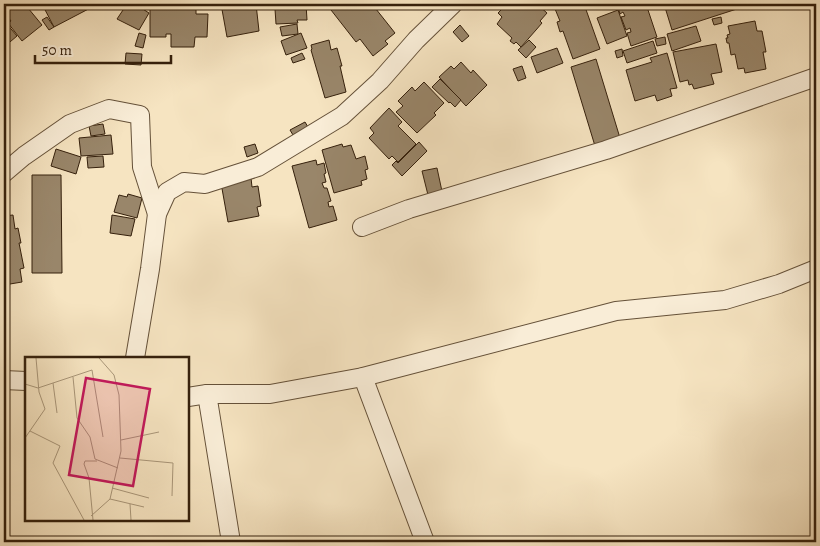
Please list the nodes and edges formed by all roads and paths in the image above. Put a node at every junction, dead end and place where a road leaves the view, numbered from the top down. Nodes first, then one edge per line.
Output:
1 (453, 4) edge
2 (816, 77) edge
3 (4, 174) edge
4 (157, 214) junction
5 (362, 227) dead end
6 (816, 269) edge
7 (135, 357) edge
8 (363, 376) junction
9 (4, 380) edge
10 (25, 381) edge
11 (206, 394) junction
12 (189, 397) edge
13 (231, 542) edge
14 (425, 542) edge

1 - 4 street
2 - 5 street
3 - 4 street
4 - 7 street
6 - 8 street
8 - 11 street
8 - 14 street
9 - 10 street
11 - 12 street
11 - 13 street

